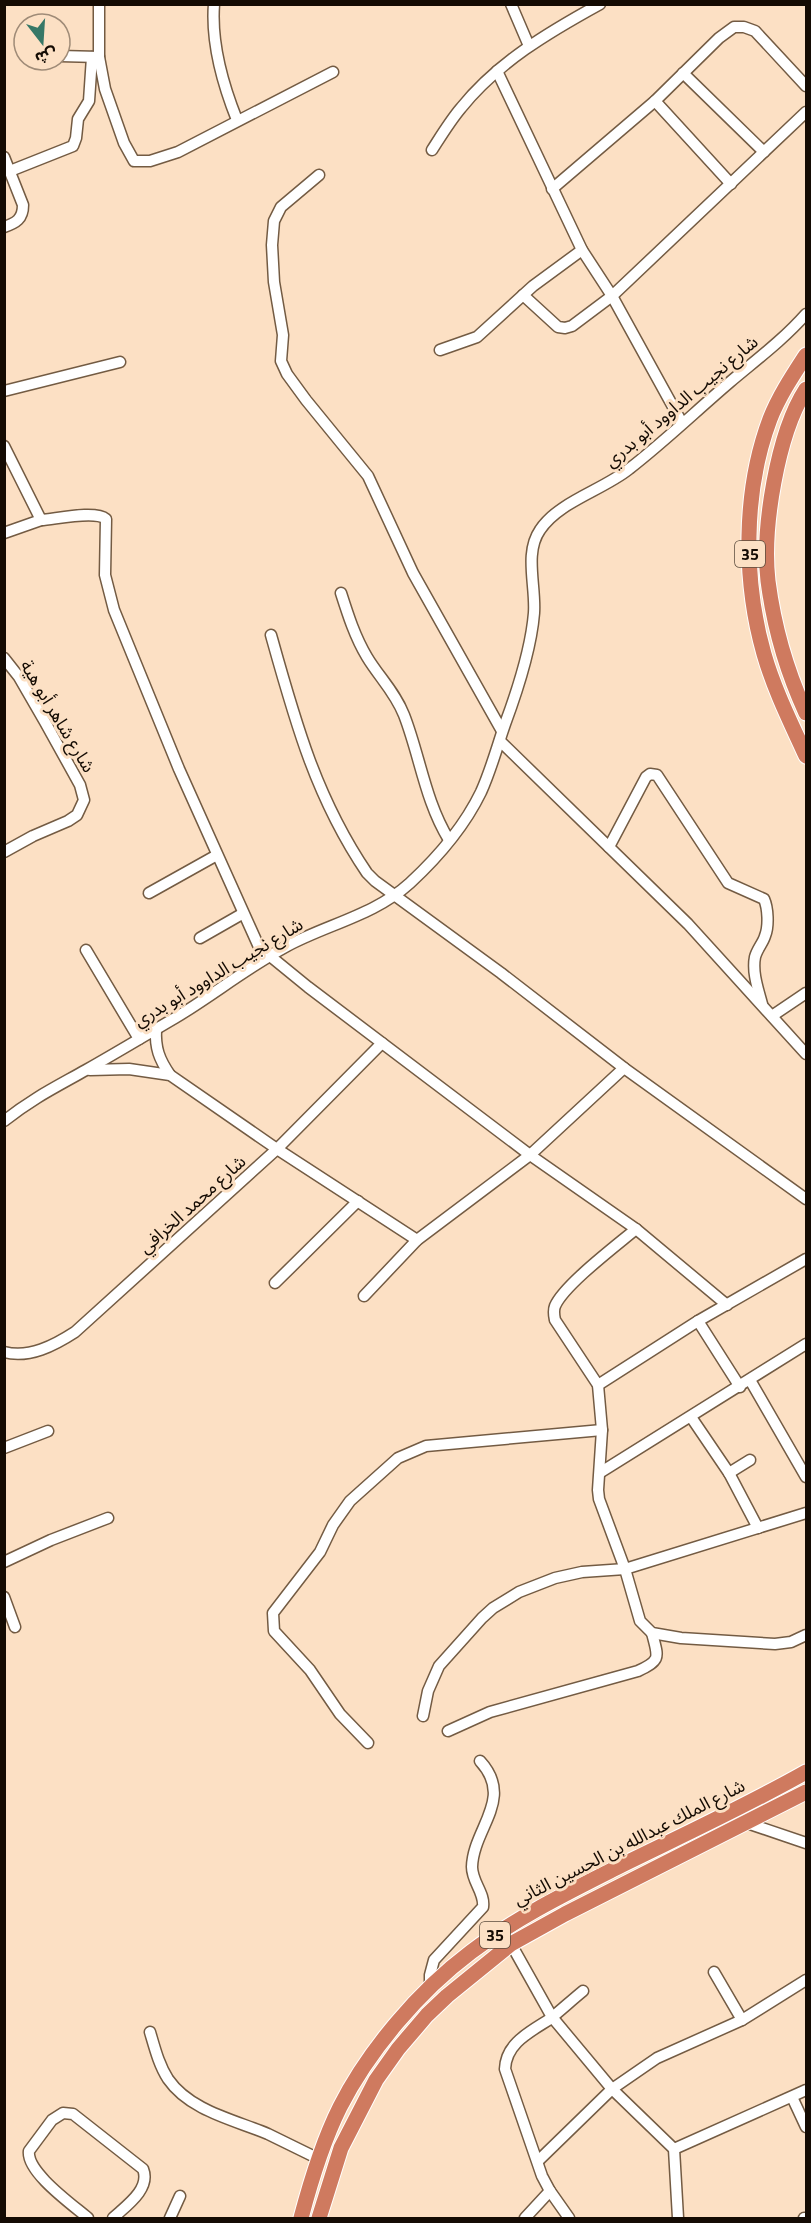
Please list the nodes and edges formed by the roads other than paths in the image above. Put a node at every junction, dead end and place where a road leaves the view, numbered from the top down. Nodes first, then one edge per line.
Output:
1 (99, 4) edge
2 (214, 4) edge
3 (511, 4) edge
4 (600, 4) edge
5 (529, 46) junction
6 (72, 56) edge
7 (96, 57) junction
8 (497, 71) junction
9 (333, 72) dead end
10 (683, 73) junction
11 (807, 86) edge
12 (655, 101) junction
13 (807, 112) edge
14 (237, 120) junction
15 (432, 150) dead end
16 (764, 152) junction
17 (4, 157) edge
18 (10, 171) junction
19 (319, 175) dead end
20 (731, 184) junction
21 (552, 189) junction
22 (4, 227) edge
23 (582, 250) junction
24 (523, 295) junction
25 (612, 296) junction
26 (807, 314) edge
27 (440, 350) dead end
28 (807, 355) edge
29 (120, 362) dead end
30 (807, 389) edge
31 (4, 391) edge
32 (682, 423) junction
33 (4, 446) edge
34 (41, 520) junction
35 (4, 533) edge
36 (341, 593) dead end
37 (271, 634) dead end
38 (4, 658) edge
39 (807, 713) edge
40 (501, 736) junction
41 (807, 756) edge
42 (449, 840) junction
43 (609, 847) junction
44 (4, 852) edge
45 (217, 855) junction
46 (149, 893) dead end
47 (394, 895) junction
48 (242, 914) junction
49 (200, 938) dead end
50 (86, 950) dead end
51 (269, 957) junction
52 (807, 993) edge
53 (763, 1007) junction
54 (772, 1016) junction
55 (156, 1029) junction
56 (139, 1039) junction
57 (382, 1043) junction
58 (807, 1054) edge
59 (624, 1068) junction
60 (85, 1071) junction
61 (170, 1075) junction
62 (4, 1121) edge
63 (278, 1149) junction
64 (530, 1155) junction
65 (807, 1199) edge
66 (358, 1201) junction
67 (636, 1229) junction
68 (417, 1240) junction
69 (807, 1259) edge
70 (275, 1283) dead end
71 (364, 1296) dead end
72 (727, 1305) junction
73 (698, 1321) junction
74 (805, 1349) edge
75 (4, 1352) edge
76 (750, 1380) junction
77 (598, 1384) junction
78 (740, 1387) junction
79 (691, 1417) junction
80 (602, 1430) junction
81 (48, 1431) dead end
82 (4, 1448) edge
83 (750, 1460) dead end
84 (601, 1472) junction
85 (729, 1473) junction
86 (807, 1477) edge
87 (807, 1512) edge
88 (108, 1518) dead end
89 (758, 1528) junction
90 (4, 1562) edge
91 (625, 1569) junction
92 (4, 1597) edge
93 (15, 1627) dead end
94 (652, 1633) junction
95 (807, 1635) edge
96 (423, 1716) dead end
97 (448, 1731) dead end
98 (368, 1743) dead end
99 (480, 1761) dead end
100 (807, 1772) edge
101 (807, 1792) edge
102 (747, 1823) junction
103 (807, 1843) edge
104 (512, 1944) junction
105 (714, 1971) dead end
106 (807, 1980) edge
107 (430, 1988) junction
108 (583, 1991) dead end
109 (552, 2017) junction
110 (742, 2020) junction
111 (150, 2032) dead end
112 (612, 2089) junction
113 (807, 2090) edge
114 (792, 2097) junction
115 (807, 2127) edge
116 (674, 2149) junction
117 (318, 2158) junction
118 (538, 2161) junction
119 (550, 2191) junction
120 (180, 2196) dead end
121 (88, 2218) edge
122 (113, 2218) edge
123 (170, 2218) edge
124 (301, 2218) edge
125 (319, 2218) edge
126 (525, 2218) edge
127 (569, 2218) edge
128 (678, 2218) edge

1 - 7 street
2 - 14 street
3 - 5 street
4 - 5 street
5 - 8 street
6 - 7 street
7 - 14 street
7 - 18 street
8 - 15 street
8 - 21 street
9 - 14 street
10 - 11 street
10 - 12 street
10 - 16 street
12 - 20 street
12 - 21 street
13 - 16 street
16 - 20 street
17 - 18 street
18 - 22 street
19 - 40 street
20 - 25 street
21 - 23 street
23 - 24 street
23 - 25 street
24 - 25 street
24 - 27 street
25 - 32 street
26 - 32 street, شارع نجيب الداوود أبو بدري
28 - 41 highway, 35
29 - 31 street
30 - 39 highway, 35
32 - 40 street, شارع نجيب الداوود أبو بدري
33 - 34 street
34 - 35 street
34 - 45 street
36 - 42 street
37 - 47 street
38 - 44 street, شارع شاهر أبو هية
40 - 42 street, شارع نجيب الداوود أبو بدري
40 - 43 street
42 - 47 street, شارع نجيب الداوود أبو بدري
43 - 53 street
43 - 53 street
45 - 46 street
45 - 48 street
47 - 51 street, شارع نجيب الداوود أبو بدري
47 - 59 street
48 - 49 street
48 - 51 street
50 - 56 street
51 - 55 street, شارع نجيب الداوود أبو بدري
51 - 57 street
52 - 54 street
53 - 54 street
54 - 58 street
55 - 56 street, شارع نجيب الداوود أبو بدري
55 - 61 street
56 - 60 street, شارع نجيب الداوود أبو بدري
57 - 63 street, شارع محمد الخرافي
57 - 64 street
59 - 64 street
59 - 65 street
60 - 61 street
60 - 62 street, شارع نجيب الداوود أبو بدري
61 - 63 street
63 - 66 street
63 - 75 street, شارع محمد الخرافي
64 - 67 street
64 - 68 street
66 - 68 street
66 - 70 street
67 - 72 street
67 - 77 street
68 - 71 street
69 - 72 street
72 - 73 street
73 - 77 street
73 - 78 street
74 - 76 street
76 - 78 street
76 - 86 street
77 - 80 street
78 - 79 street
79 - 84 street
79 - 85 street
80 - 84 street
80 - 98 street
81 - 82 street
83 - 85 street
84 - 91 street
85 - 89 street
87 - 89 street
88 - 90 street
89 - 91 street
91 - 94 street
91 - 96 street
92 - 93 street
94 - 95 street
94 - 97 street
99 - 107 street
100 - 107 highway, شارع الملك عبدالله بن الحسين الثاني / 35
101 - 102 highway, شارع الملك عبدالله بن الحسين الثاني / 35
102 - 103 street
102 - 104 highway, شارع الملك عبدالله بن الحسين الثاني / 35
104 - 109 street
104 - 125 highway, شارع الملك عبدالله بن الحسين الثاني / 35
105 - 110 street
106 - 110 street
107 - 117 highway, شارع الملك عبدالله بن الحسين الثاني / 35
108 - 109 street
109 - 112 street
109 - 118 street
110 - 112 street
111 - 117 street
112 - 116 street
112 - 118 street
113 - 114 street
114 - 115 street
114 - 116 street
116 - 128 street
117 - 124 highway, شارع الملك عبدالله بن الحسين الثاني / 35
118 - 119 street
119 - 126 street
119 - 127 street
120 - 123 street
121 - 122 street

